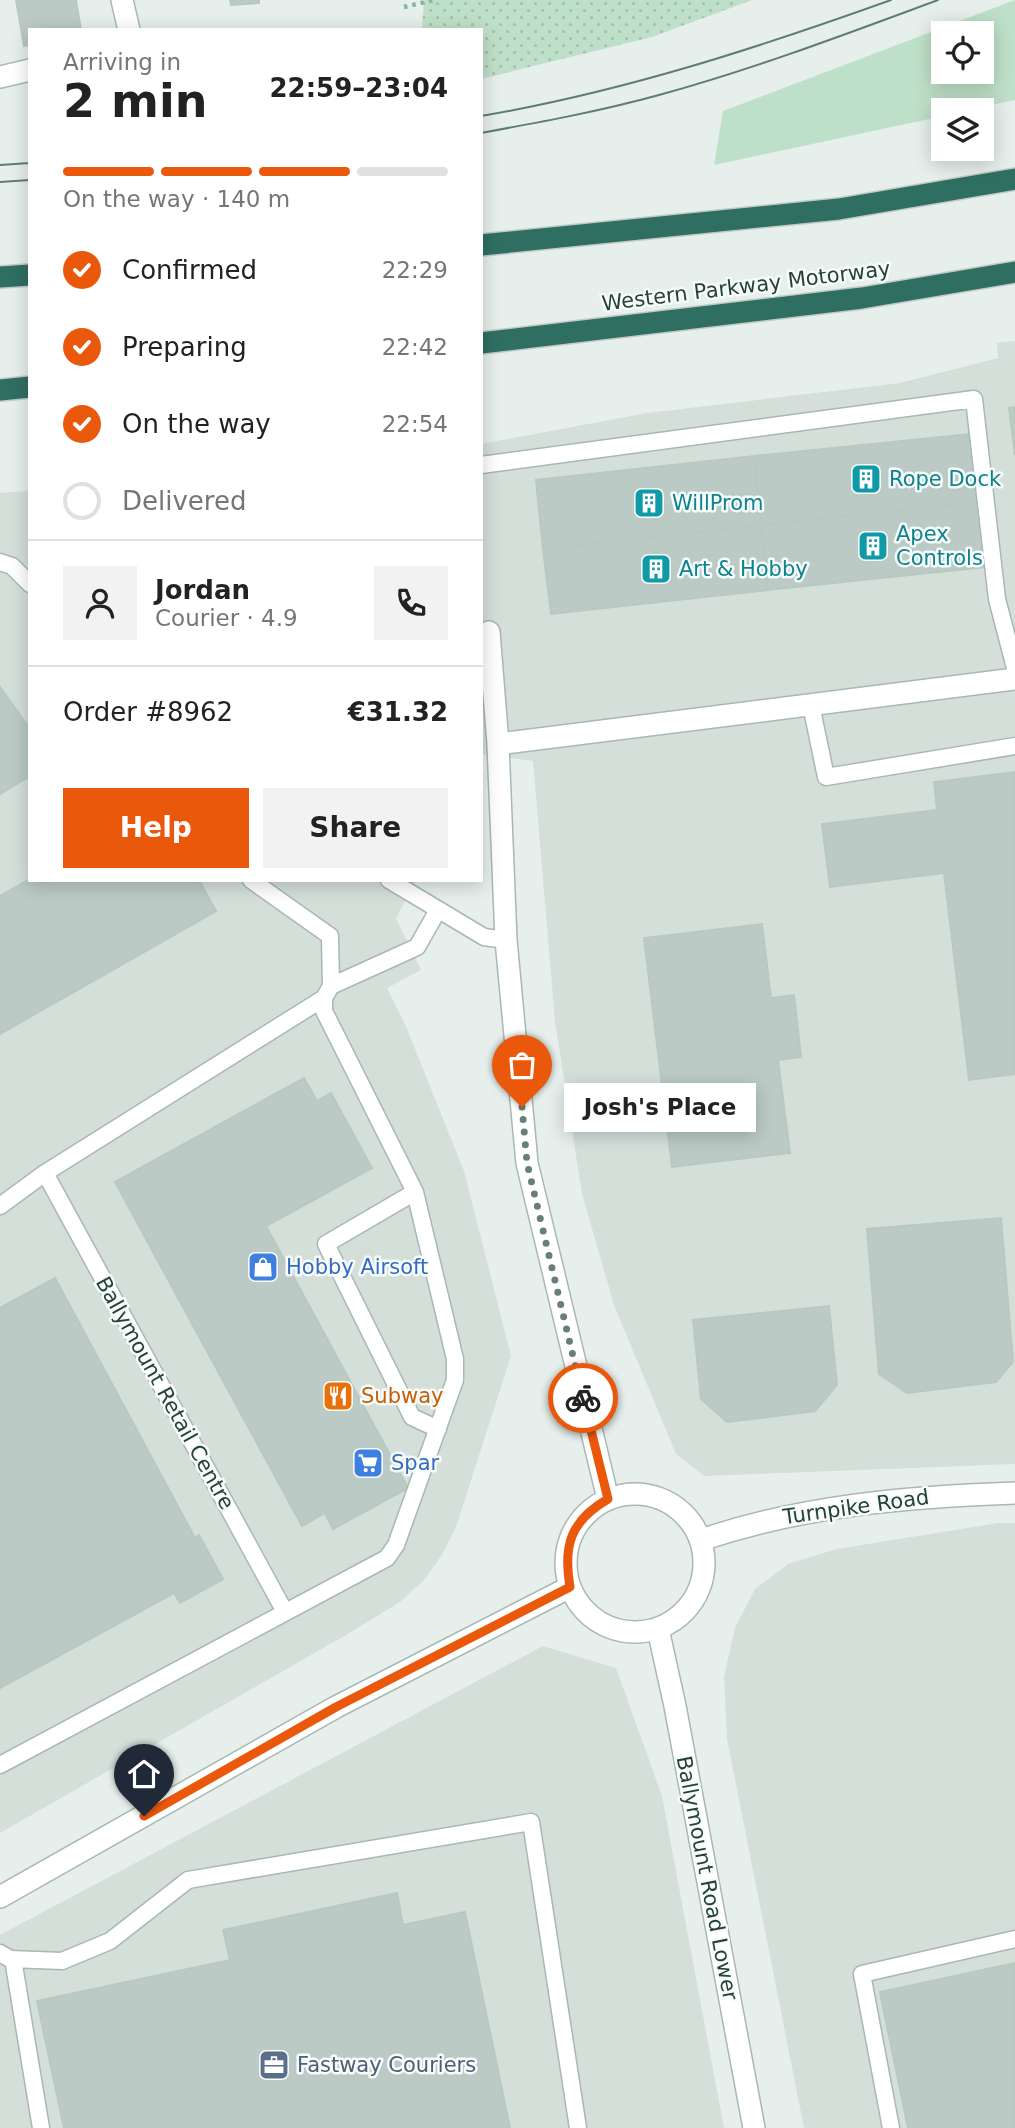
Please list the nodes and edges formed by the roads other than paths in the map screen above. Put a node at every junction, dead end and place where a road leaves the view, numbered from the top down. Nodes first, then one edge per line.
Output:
1 (121, 0) edge
2 (129, 28) edge
3 (28, 71) edge
4 (0, 77) edge
5 (1015, 179) edge
6 (483, 245) edge
7 (1015, 272) edge
8 (28, 275) edge
9 (0, 277) edge
10 (483, 343) edge
11 (28, 387) edge
12 (0, 390) edge
13 (483, 465) edge
14 (0, 562) edge
15 (28, 582) edge
16 (489, 632) dead end
17 (1015, 668) edge
18 (1015, 679) edge
19 (811, 705) junction
20 (498, 744) junction
21 (1015, 746) edge
22 (254, 882) edge
23 (392, 882) edge
24 (438, 910) junction
25 (506, 940) junction
26 (327, 992) junction
27 (45, 1173) junction
28 (415, 1192) junction
29 (0, 1206) edge
30 (438, 1429) junction
31 (1015, 1493) edge
32 (608, 1499) junction
33 (701, 1540) junction
34 (570, 1587) junction
35 (285, 1612) junction
36 (658, 1629) junction
37 (0, 1765) edge
38 (0, 1897) edge
39 (1015, 1939) edge
40 (7, 1956) edge
41 (41, 2128) edge
42 (578, 2128) edge
43 (754, 2128) edge
44 (891, 2128) edge

1 - 2 street
3 - 4 street
5 - 6 highway
7 - 10 highway, Western Parkway Motorway
8 - 9 highway
11 - 12 highway
13 - 17 lane
14 - 15 lane
16 - 20 street
18 - 19 street
19 - 20 street
19 - 21 lane
20 - 25 street
22 - 26 lane
23 - 24 lane
24 - 25 lane
24 - 26 lane
25 - 32 street
26 - 27 lane
26 - 28 lane
27 - 29 lane
27 - 35 lane, Ballymount Retail Centre
28 - 30 lane
28 - 30 lane
30 - 35 lane
31 - 33 street, Turnpike Road
32 - 33 street
32 - 34 street
33 - 36 street
34 - 36 street
34 - 38 street
35 - 37 lane
36 - 43 street, Ballymount Road Lower
39 - 44 lane
40 - 41 lane
40 - 42 lane

